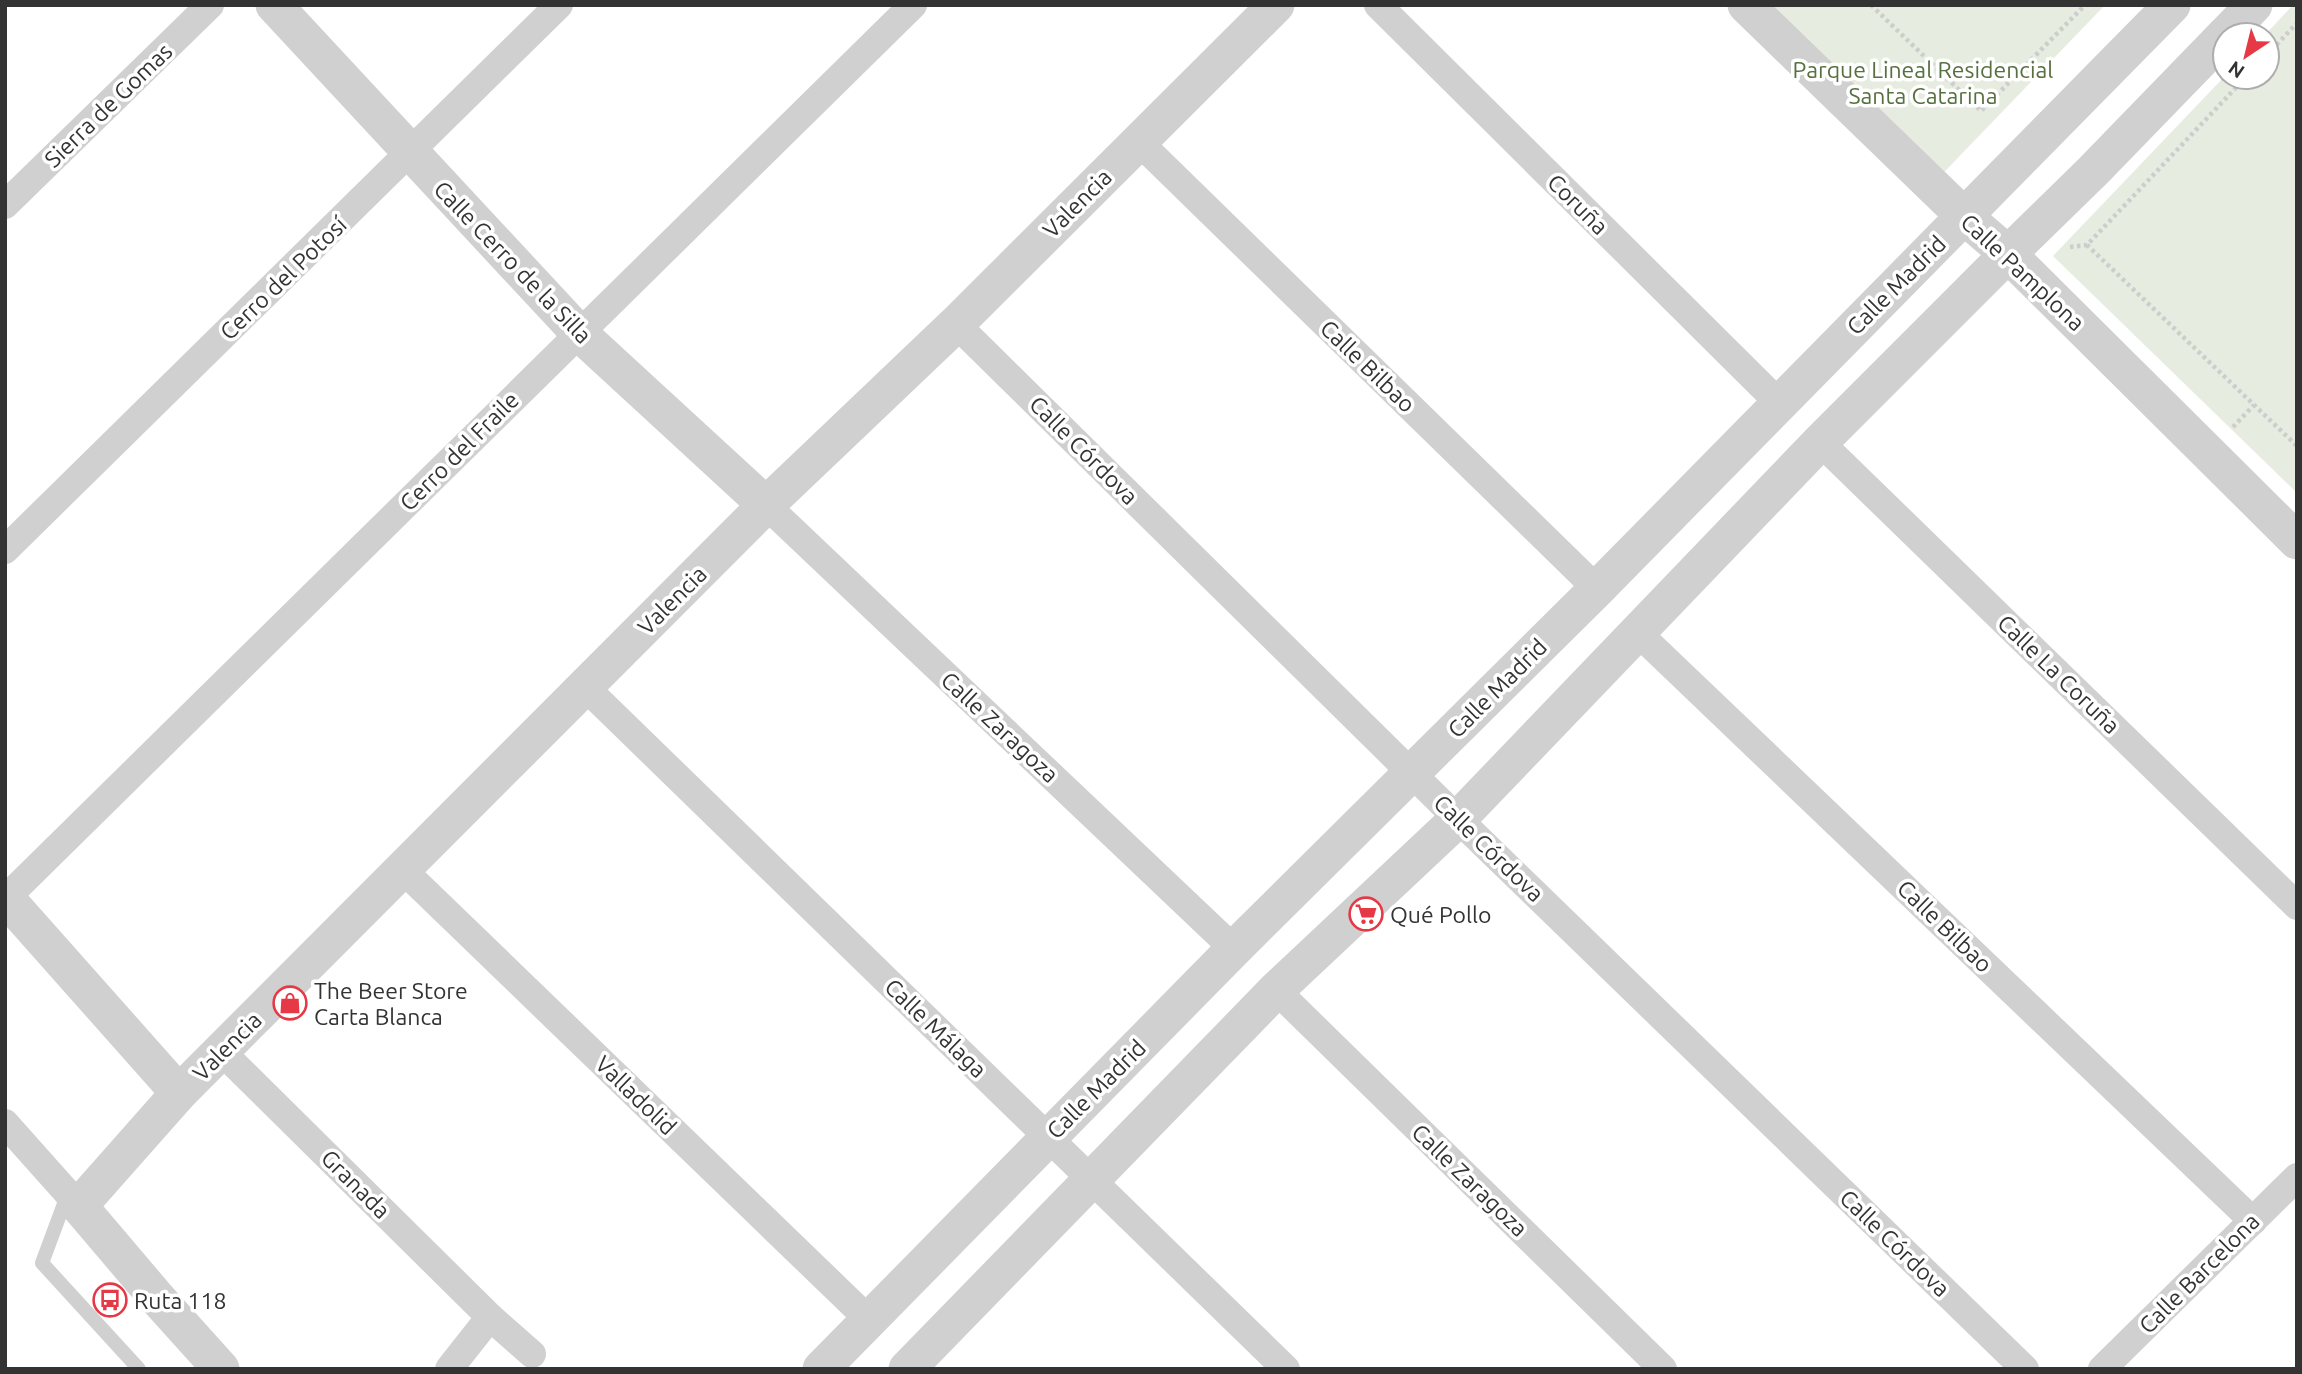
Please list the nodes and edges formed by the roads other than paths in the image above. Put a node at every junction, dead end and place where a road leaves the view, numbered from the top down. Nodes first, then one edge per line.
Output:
1 (211, 5) edge
2 (274, 5) edge
3 (559, 5) edge
4 (913, 5) edge
5 (1276, 5) edge
6 (1378, 5) edge
7 (1746, 5) edge
8 (2172, 5) edge
9 (2254, 5) edge
10 (2239, 21) edge
11 (2211, 49) edge
12 (1139, 142) junction
13 (410, 153) junction
14 (5, 205) edge
15 (1965, 217) junction
16 (2008, 254) junction
17 (956, 324) junction
18 (579, 333) junction
19 (1779, 403) junction
20 (1820, 442) junction
21 (766, 505) junction
22 (2297, 541) edge
23 (5, 550) edge
24 (1597, 589) junction
25 (1637, 632) junction
26 (585, 687) junction
27 (1412, 772) junction
28 (1458, 819) junction
29 (403, 870) junction
30 (5, 897) edge
31 (2297, 906) edge
32 (1234, 949) junction
33 (1276, 990) junction
34 (221, 1051) junction
35 (179, 1093) junction
36 (5, 1123) edge
37 (1049, 1137) junction
38 (2297, 1177) edge
39 (1093, 1180) junction
40 (73, 1199) junction
41 (2252, 1221) junction
42 (490, 1317) junction
43 (869, 1320) junction
44 (532, 1354) dead end
45 (1273, 1365) edge
46 (139, 1369) edge
47 (221, 1369) edge
48 (449, 1369) edge
49 (821, 1369) edge
50 (907, 1369) edge
51 (1663, 1369) edge
52 (2025, 1369) edge
53 (2102, 1369) edge

1 - 14 street, Sierra de Gomas
2 - 13 street, Calle Cerro de la Silla
3 - 13 street, Cerro del Potosí
4 - 18 street, Cerro del Fraile
5 - 12 street, Valencia
6 - 19 street, Coruña
7 - 15 street, Calle Pamplona
8 - 15 street, Calle Madrid
9 - 10 street
11 - 16 street
12 - 17 street, Valencia
12 - 24 street, Calle Bilbao
13 - 18 street, Calle Cerro de la Silla
13 - 23 street, Cerro del Potosí
15 - 16 street, Calle Pamplona
15 - 19 street, Calle Madrid
16 - 20 street
16 - 22 street, Calle Pamplona
17 - 21 street, Valencia
17 - 27 street, Calle Córdova
18 - 21 street, Calle Cerro de la Silla
18 - 30 street, Cerro del Fraile
19 - 24 street, Calle Madrid
20 - 25 street
20 - 31 street, Calle La Coruña
21 - 26 street, Valencia
21 - 32 street, Calle Zaragoza
24 - 27 street, Calle Madrid
25 - 28 street
25 - 41 street, Calle Bilbao
26 - 29 street, Valencia
26 - 37 street, Calle Málaga
27 - 28 street, Calle Córdova
27 - 32 street, Calle Madrid
28 - 33 street
28 - 52 street, Calle Córdova
29 - 34 street, Valencia
29 - 43 street, Valladolid
30 - 35 street
32 - 37 street, Calle Madrid
33 - 39 street
33 - 51 street, Calle Zaragoza
34 - 35 street, Valencia
34 - 42 street, Granada
35 - 40 street, Valencia
36 - 40 street
37 - 39 street, Calle Málaga
37 - 43 street, Calle Madrid
38 - 41 street, Calle Barcelona
39 - 45 street, Calle Málaga
39 - 50 street
40 - 46 lane
40 - 47 street
41 - 53 street, Calle Barcelona
42 - 44 street, Granada
42 - 48 street
43 - 49 street, Calle Madrid

